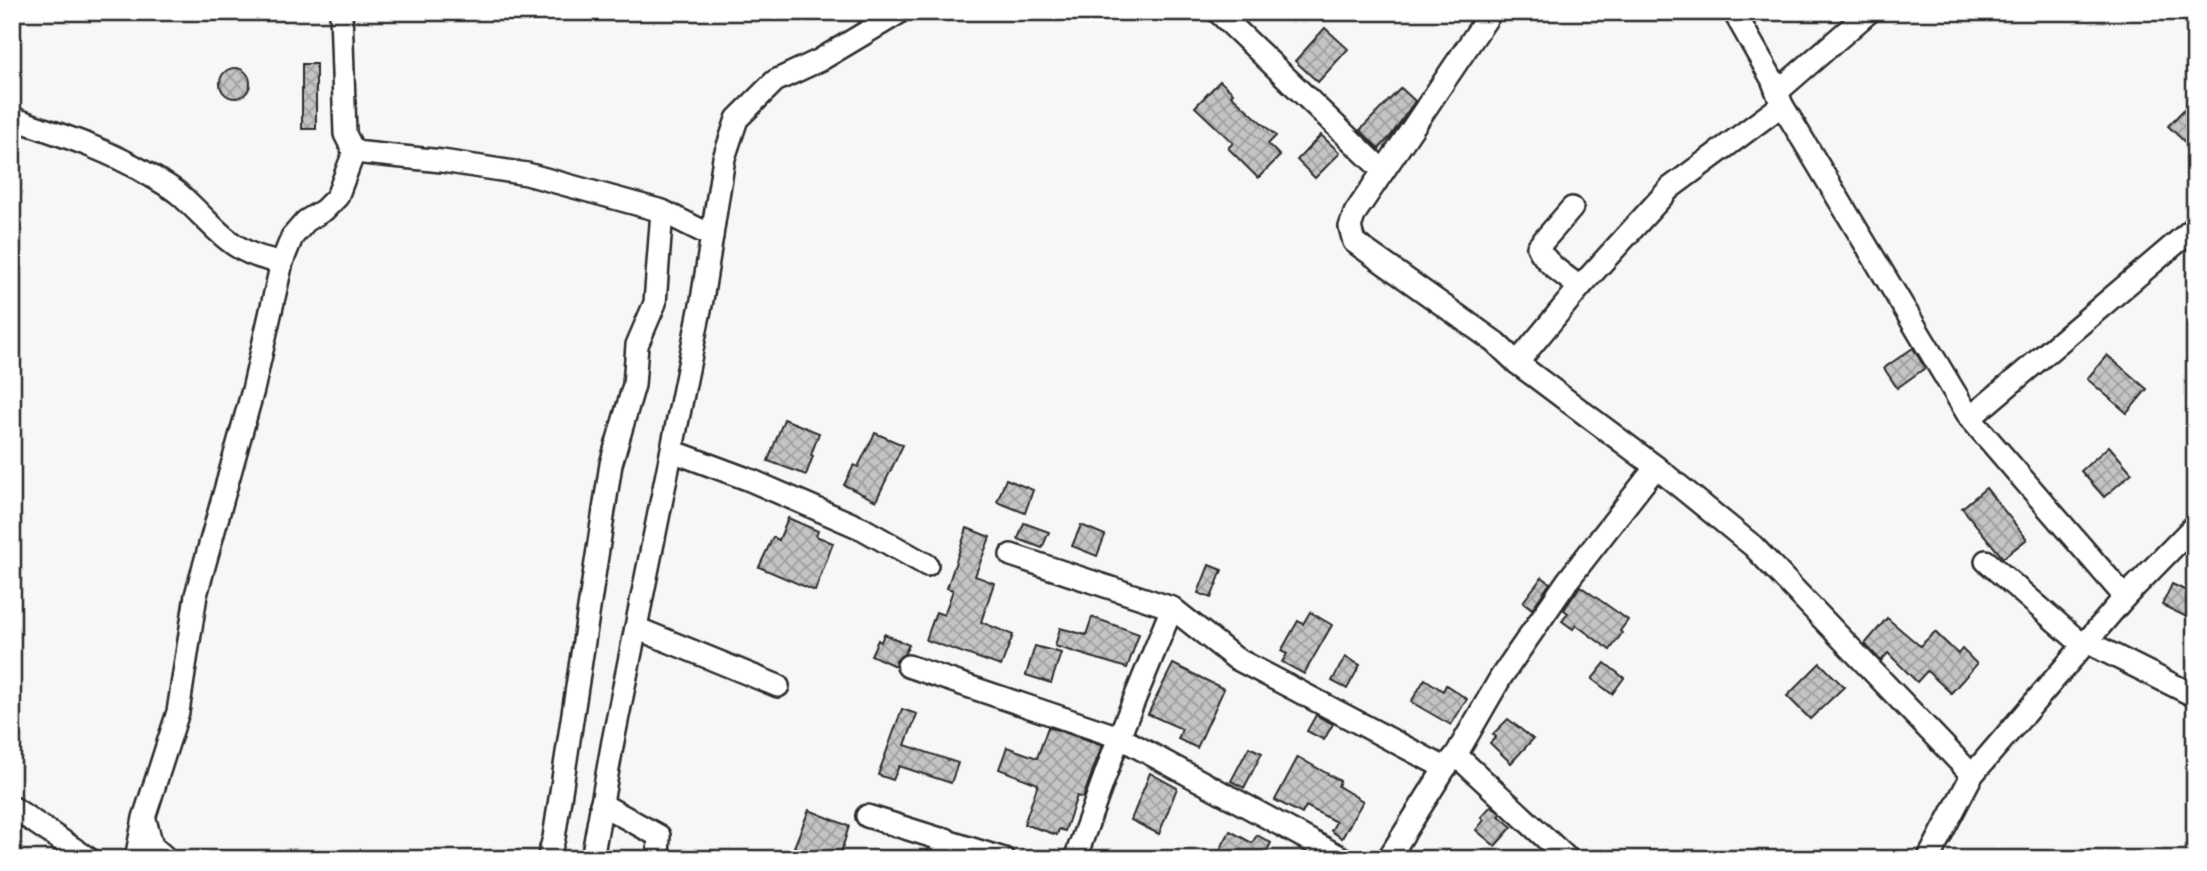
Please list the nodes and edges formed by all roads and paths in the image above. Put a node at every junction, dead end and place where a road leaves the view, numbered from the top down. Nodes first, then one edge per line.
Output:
1 (341, 12) edge
2 (1218, 12) edge
3 (1491, 12) edge
4 (1734, 12) edge
5 (1869, 12) edge
6 (898, 13) edge
7 (1780, 99) junction
8 (12, 118) edge
9 (354, 152) junction
10 (1383, 171) junction
11 (1572, 208) dead end
12 (662, 211) junction
13 (2195, 227) edge
14 (712, 236) junction
15 (282, 262) junction
16 (1580, 287) junction
17 (1517, 363) junction
18 (1969, 418) junction
19 (672, 451) junction
20 (1656, 467) junction
21 (2195, 525) edge
22 (1011, 555) dead end
23 (1986, 561) dead end
24 (927, 565) dead end
25 (2125, 597) junction
26 (1172, 608) junction
27 (636, 628) junction
28 (2086, 644) junction
29 (908, 666) dead end
30 (778, 686) dead end
31 (2195, 696) edge
32 (1119, 737) junction
33 (1451, 762) junction
34 (1972, 775) junction
35 (601, 804) junction
36 (12, 807) edge
37 (867, 816) dead end
38 (144, 818) junction
39 (942, 849) edge
40 (89, 859) edge
41 (136, 859) edge
42 (167, 859) edge
43 (548, 859) edge
44 (592, 859) edge
45 (658, 859) edge
46 (1004, 859) edge
47 (1075, 859) edge
48 (1344, 859) edge
49 (1388, 859) edge
50 (1568, 859) edge
51 (1928, 859) edge

1 - 9 street
2 - 10 street
3 - 10 street
4 - 7 street
5 - 7 street
6 - 14 street
7 - 16 street
7 - 18 street
8 - 15 street
9 - 12 street
9 - 15 street
10 - 17 street
11 - 16 street
12 - 14 street
12 - 43 street
13 - 18 street
14 - 19 street
15 - 38 street
16 - 17 street
17 - 20 street
18 - 25 street
19 - 24 street
19 - 27 street
20 - 33 street
20 - 34 street
21 - 25 street
22 - 26 street
23 - 28 street
25 - 28 street
26 - 32 street
26 - 33 street
27 - 30 street
27 - 35 street
28 - 31 street
28 - 34 street
29 - 32 street
32 - 47 street
32 - 48 street
33 - 49 street
33 - 50 street
34 - 51 street
35 - 44 street
35 - 45 street
36 - 40 street
37 - 39 street
38 - 41 street
38 - 42 street
39 - 46 street

